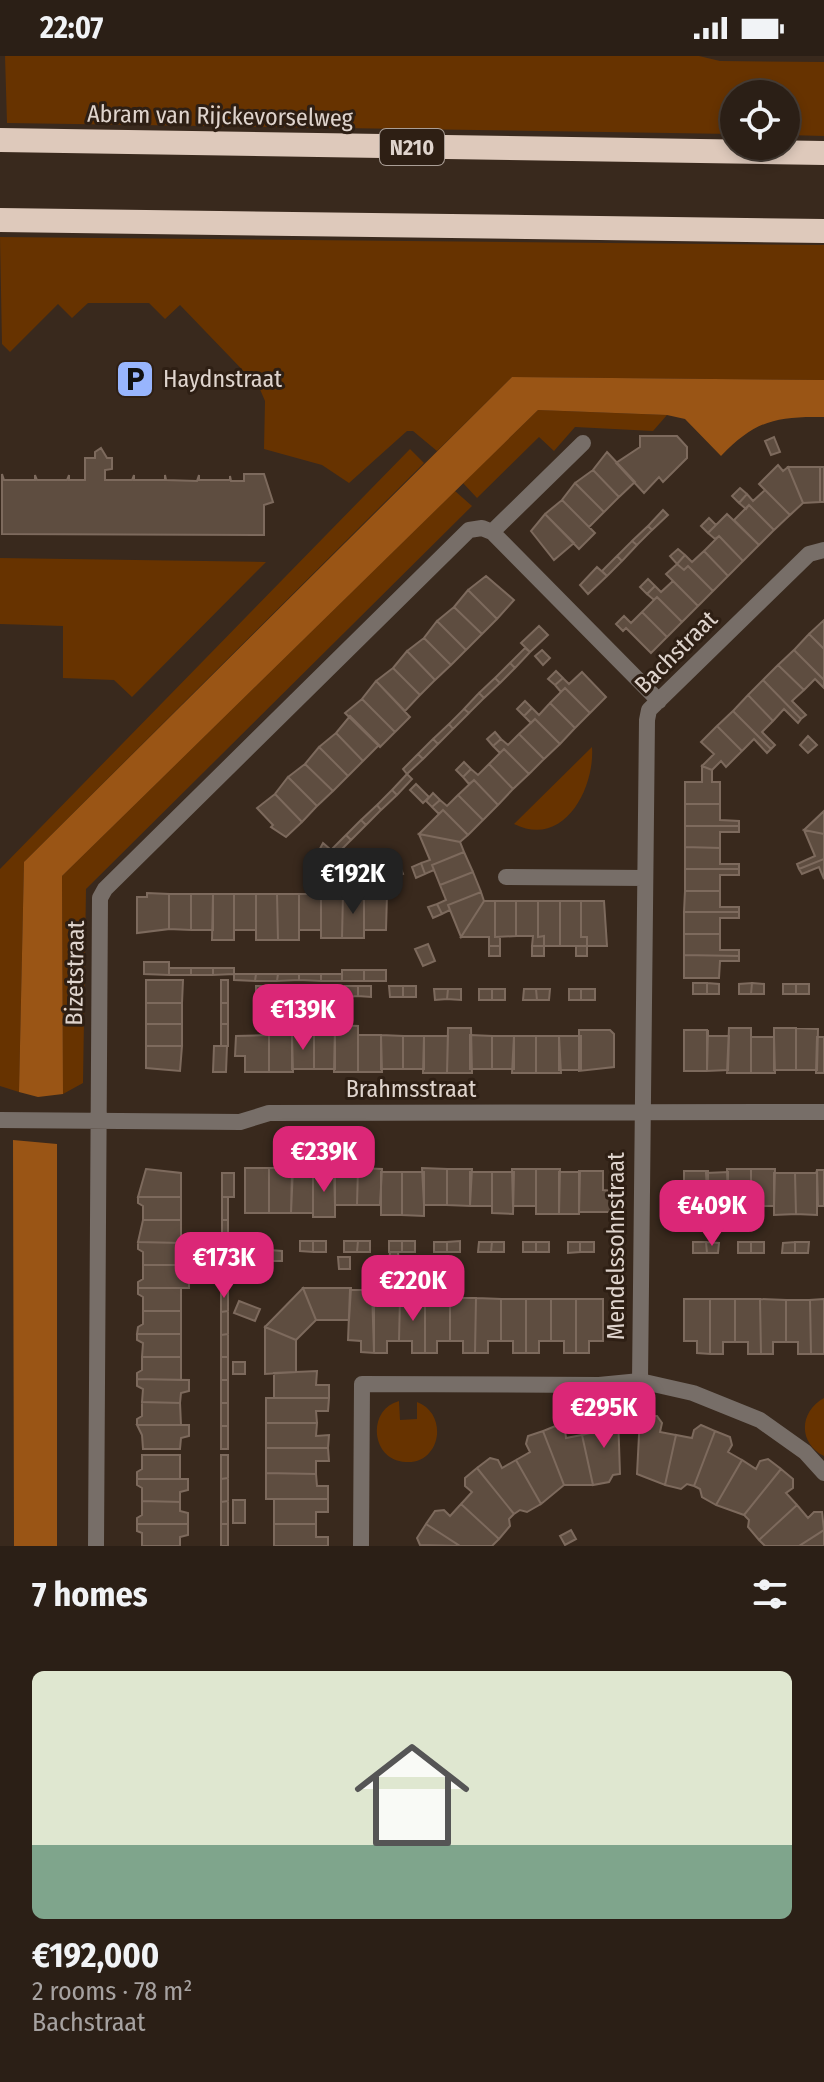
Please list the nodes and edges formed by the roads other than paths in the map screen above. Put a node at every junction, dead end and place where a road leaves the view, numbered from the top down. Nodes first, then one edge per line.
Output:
1 (0, 140) edge
2 (824, 153) edge
3 (0, 220) edge
4 (824, 231) edge
5 (583, 443) dead end
6 (492, 532) junction
7 (824, 550) edge
8 (659, 701) junction
9 (506, 877) dead end
10 (645, 878) junction
11 (641, 1111) junction
12 (824, 1112) edge
13 (0, 1120) edge
14 (97, 1121) junction
15 (640, 1381) junction
16 (824, 1473) edge
17 (96, 1546) edge
18 (361, 1546) edge

1 - 2 highway, Abram van Rijckevorselweg / N210
3 - 4 highway
5 - 6 street, Bizetstraat
6 - 8 street
6 - 14 street, Bizetstraat
7 - 8 street, Bachstraat
8 - 10 street, Bachstraat
9 - 10 street
10 - 11 street, Bachstraat
11 - 12 street, Brahmsstraat
11 - 14 street, Brahmsstraat
11 - 15 street, Mendelssohnstraat
13 - 14 street, Brahmsstraat
14 - 17 street, Bizetstraat
15 - 16 street
15 - 18 street

